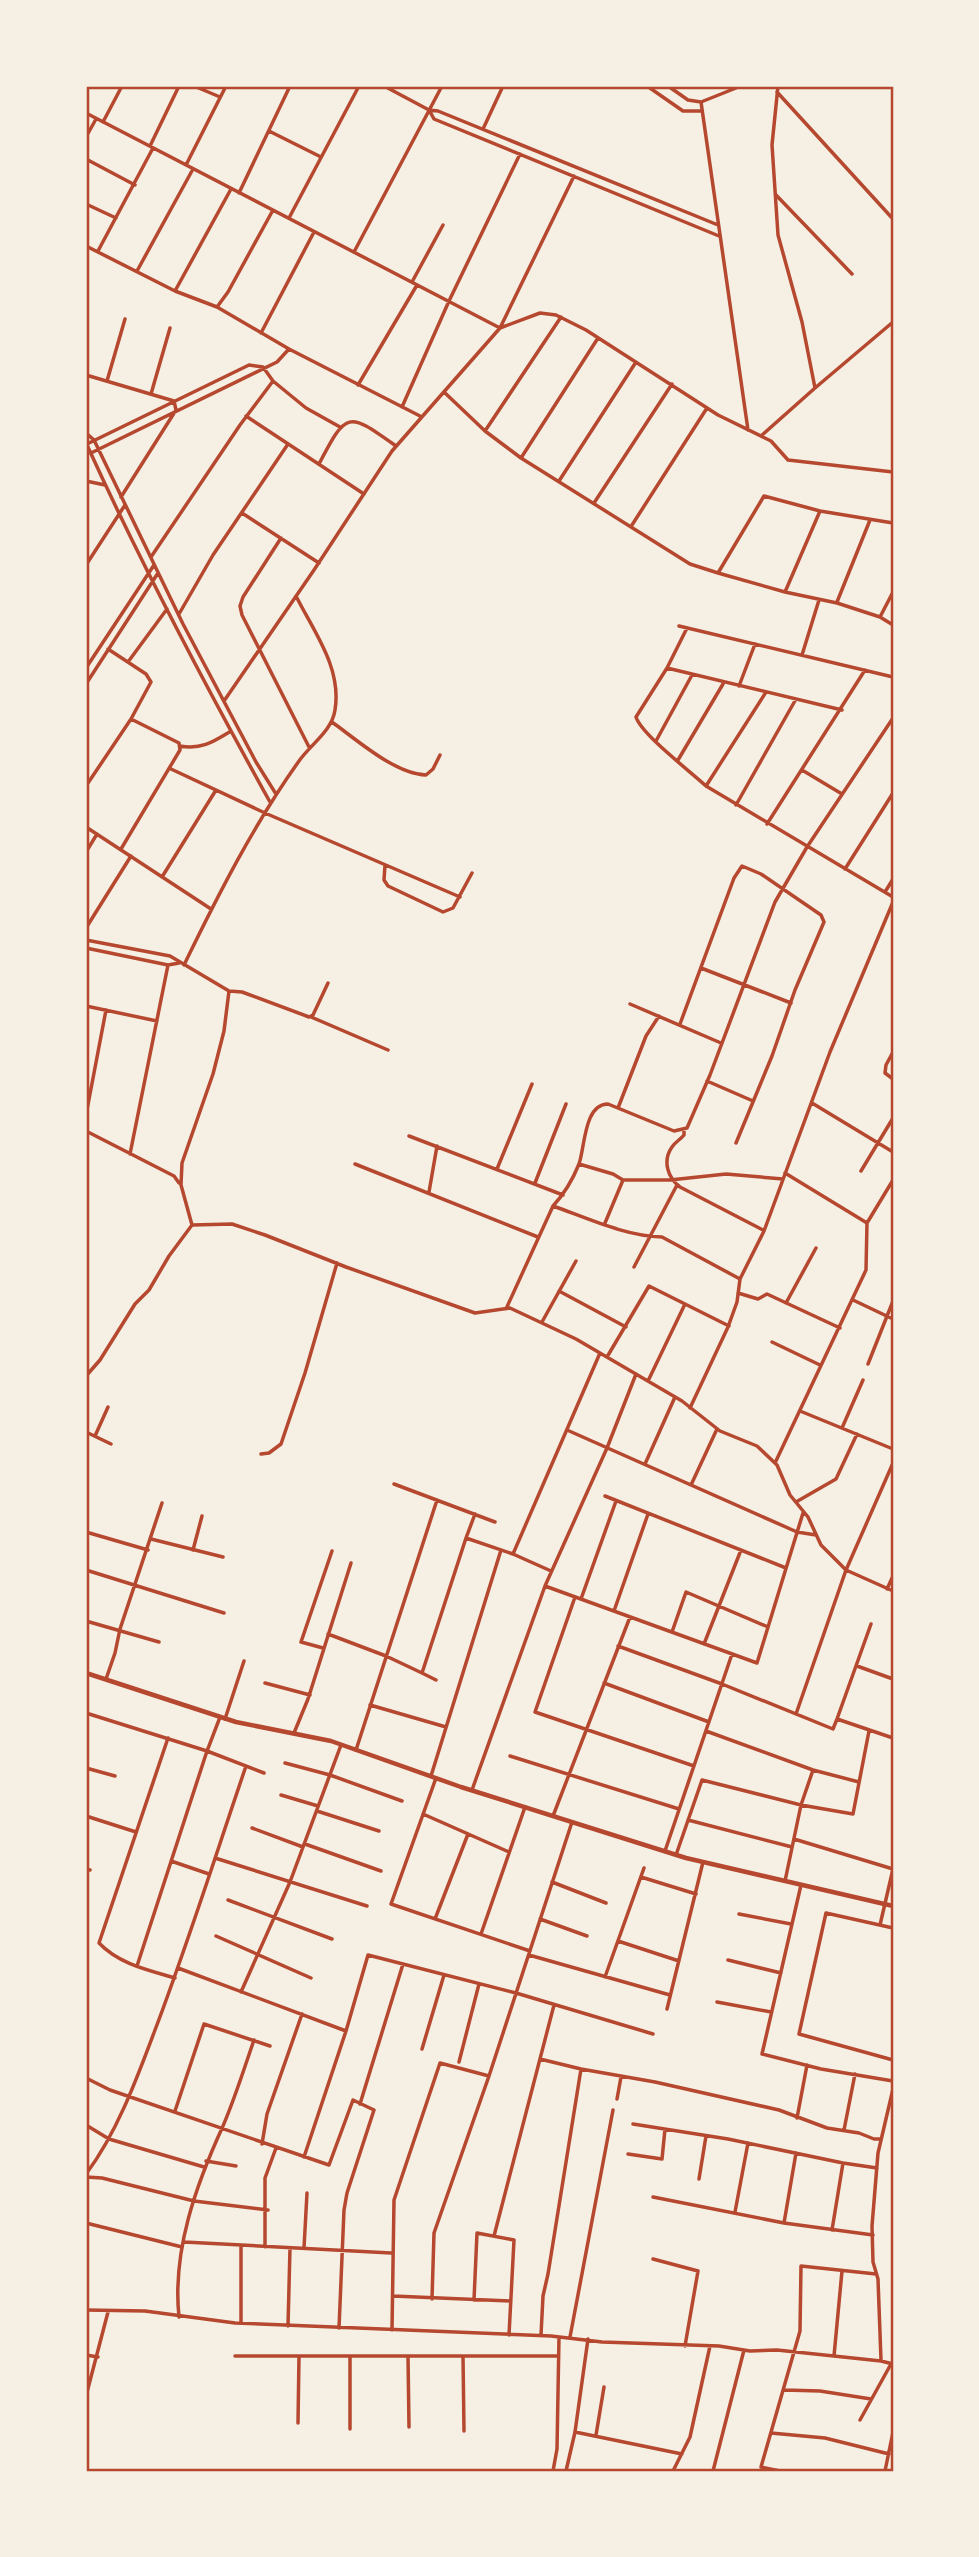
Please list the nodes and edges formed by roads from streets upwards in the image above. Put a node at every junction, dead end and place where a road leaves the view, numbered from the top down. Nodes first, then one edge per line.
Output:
1 (122, 86) edge
2 (179, 86) edge
3 (194, 86) edge
4 (226, 86) edge
5 (290, 86) edge
6 (359, 86) edge
7 (384, 86) edge
8 (442, 86) edge
9 (503, 86) edge
10 (647, 86) edge
11 (668, 86) edge
12 (741, 86) edge
13 (778, 86) edge
14 (777, 92) junction
15 (220, 97) junction
16 (701, 102) junction
17 (429, 110) junction
18 (702, 111) junction
19 (86, 113) edge
20 (96, 119) junction
21 (103, 122) junction
22 (483, 130) junction
23 (269, 131) junction
24 (86, 137) edge
25 (152, 147) junction
26 (520, 154) junction
27 (321, 157) junction
28 (86, 159) edge
29 (186, 165) junction
30 (193, 169) junction
31 (574, 176) junction
32 (135, 185) junction
33 (232, 189) junction
34 (239, 193) junction
35 (774, 193) junction
36 (86, 204) edge
37 (273, 210) junction
38 (116, 218) junction
39 (289, 218) junction
40 (893, 219) edge
41 (443, 225) dead end
42 (718, 225) junction
43 (314, 232) junction
44 (719, 236) junction
45 (86, 246) edge
46 (97, 252) junction
47 (354, 252) junction
48 (136, 271) junction
49 (852, 274) dead end
50 (412, 282) junction
51 (418, 285) junction
52 (175, 291) junction
53 (449, 301) junction
54 (217, 307) junction
55 (561, 317) junction
56 (125, 319) dead end
57 (893, 322) edge
58 (170, 328) dead end
59 (500, 328) junction
60 (261, 333) junction
61 (598, 338) junction
62 (289, 349) junction
63 (636, 362) junction
64 (263, 367) junction
65 (86, 375) edge
66 (107, 381) junction
67 (273, 381) junction
68 (672, 384) junction
69 (358, 385) junction
70 (815, 388) junction
71 (443, 392) junction
72 (151, 394) junction
73 (174, 401) junction
74 (402, 407) junction
75 (707, 408) junction
76 (176, 410) junction
77 (246, 416) junction
78 (421, 416) junction
79 (341, 427) junction
80 (748, 430) junction
81 (485, 432) junction
82 (86, 433) edge
83 (761, 436) junction
84 (94, 440) junction
85 (86, 443) edge
86 (288, 444) junction
87 (396, 446) junction
88 (97, 450) junction
89 (91, 453) junction
90 (521, 458) junction
91 (319, 464) junction
92 (893, 472) edge
93 (86, 481) edge
94 (559, 481) junction
95 (105, 485) junction
96 (364, 494) junction
97 (121, 497) junction
98 (594, 503) junction
99 (125, 505) junction
100 (820, 511) junction
101 (119, 513) junction
102 (241, 513) junction
103 (870, 520) junction
104 (893, 523) edge
105 (632, 526) junction
106 (281, 538) junction
107 (151, 558) junction
108 (319, 563) junction
109 (86, 565) edge
110 (154, 565) junction
111 (149, 573) junction
112 (158, 573) junction
113 (718, 573) junction
114 (153, 581) junction
115 (785, 592) junction
116 (893, 592) edge
117 (296, 596) junction
118 (819, 600) junction
119 (837, 603) junction
120 (167, 609) junction
121 (179, 614) junction
122 (880, 617) junction
123 (893, 625) edge
124 (679, 626) dead end
125 (688, 628) junction
126 (755, 644) junction
127 (108, 649) junction
128 (259, 649) junction
129 (802, 655) junction
130 (128, 662) junction
131 (86, 668) edge
132 (667, 668) junction
133 (866, 670) junction
134 (692, 674) junction
135 (893, 677) edge
136 (724, 683) junction
137 (86, 684) edge
138 (739, 686) junction
139 (766, 692) junction
140 (796, 699) junction
141 (224, 701) junction
142 (842, 710) junction
143 (893, 718) edge
144 (131, 719) junction
145 (332, 722) junction
146 (885, 730) junction
147 (231, 732) junction
148 (893, 732) edge
149 (656, 741) junction
150 (180, 746) junction
151 (309, 747) junction
152 (440, 755) dead end
153 (678, 760) junction
154 (171, 769) junction
155 (802, 770) junction
156 (86, 786) edge
157 (706, 786) junction
158 (216, 790) junction
159 (893, 793) edge
160 (276, 794) junction
161 (842, 794) junction
162 (271, 803) junction
163 (736, 805) junction
164 (265, 813) junction
165 (767, 824) junction
166 (86, 827) edge
167 (97, 834) junction
168 (807, 847) junction
169 (121, 849) junction
170 (86, 852) edge
171 (131, 856) junction
172 (383, 863) junction
173 (845, 869) junction
174 (472, 873) dead end
175 (162, 877) junction
176 (893, 879) edge
177 (782, 888) junction
178 (885, 892) junction
179 (460, 897) junction
180 (893, 900) edge
181 (211, 909) junction
182 (86, 928) edge
183 (86, 940) edge
184 (86, 948) edge
185 (179, 962) junction
186 (168, 965) junction
187 (184, 965) junction
188 (701, 968) junction
189 (328, 982) dead end
190 (743, 985) junction
191 (229, 991) junction
192 (791, 1003) junction
193 (630, 1004) dead end
194 (86, 1006) edge
195 (106, 1010) junction
196 (659, 1016) junction
197 (311, 1017) junction
198 (157, 1021) junction
199 (680, 1024) junction
200 (722, 1043) junction
201 (388, 1050) dead end
202 (893, 1052) edge
203 (893, 1079) edge
204 (707, 1081) junction
205 (532, 1084) dead end
206 (753, 1101) junction
207 (812, 1103) junction
208 (566, 1104) dead end
209 (618, 1108) junction
210 (86, 1115) edge
211 (893, 1118) edge
212 (684, 1129) junction
213 (86, 1131) edge
214 (409, 1136) dead end
215 (878, 1142) junction
216 (736, 1143) dead end
217 (438, 1146) junction
218 (893, 1152) edge
219 (131, 1154) junction
220 (355, 1164) dead end
221 (579, 1164) junction
222 (496, 1169) junction
223 (861, 1171) dead end
224 (785, 1173) junction
225 (783, 1179) junction
226 (623, 1180) junction
227 (670, 1180) junction
228 (893, 1180) edge
229 (535, 1183) junction
230 (181, 1185) junction
231 (677, 1185) junction
232 (429, 1192) junction
233 (563, 1195) junction
234 (553, 1206) junction
235 (867, 1223) junction
236 (605, 1224) junction
237 (192, 1225) junction
238 (764, 1231) junction
239 (538, 1237) junction
240 (650, 1237) junction
241 (816, 1248) dead end
242 (576, 1261) dead end
243 (337, 1263) junction
244 (634, 1267) dead end
245 (740, 1279) junction
246 (559, 1291) junction
247 (738, 1293) junction
248 (853, 1300) junction
249 (893, 1301) edge
250 (786, 1303) junction
251 (685, 1304) junction
252 (506, 1309) junction
253 (886, 1316) junction
254 (893, 1319) edge
255 (542, 1322) junction
256 (729, 1325) junction
257 (626, 1327) junction
258 (840, 1328) junction
259 (772, 1342) dead end
260 (600, 1353) junction
261 (607, 1357) junction
262 (868, 1364) dead end
263 (820, 1365) junction
264 (636, 1374) junction
265 (86, 1376) edge
266 (863, 1380) dead end
267 (648, 1382) junction
268 (675, 1397) junction
269 (108, 1407) dead end
270 (690, 1408) junction
271 (800, 1411) junction
272 (842, 1428) junction
273 (717, 1429) junction
274 (566, 1430) junction
275 (86, 1432) edge
276 (857, 1434) junction
277 (95, 1436) junction
278 (111, 1444) dead end
279 (607, 1448) junction
280 (893, 1449) edge
281 (261, 1454) dead end
282 (775, 1463) junction
283 (893, 1463) edge
284 (645, 1464) junction
285 (394, 1484) dead end
286 (691, 1485) junction
287 (605, 1496) dead end
288 (437, 1500) junction
289 (617, 1501) junction
290 (796, 1502) junction
291 (162, 1503) dead end
292 (804, 1512) junction
293 (648, 1513) junction
294 (474, 1514) junction
295 (202, 1516) dead end
296 (495, 1522) dead end
297 (86, 1532) edge
298 (797, 1532) junction
299 (816, 1535) junction
300 (466, 1538) junction
301 (151, 1539) junction
302 (148, 1550) junction
303 (193, 1550) junction
304 (331, 1550) dead end
305 (501, 1550) junction
306 (741, 1550) junction
307 (513, 1554) junction
308 (223, 1557) dead end
309 (351, 1563) dead end
310 (786, 1568) junction
311 (86, 1570) edge
312 (846, 1570) junction
313 (551, 1571) junction
314 (893, 1576) edge
315 (135, 1585) junction
316 (545, 1586) junction
317 (887, 1589) junction
318 (893, 1591) edge
319 (575, 1597) junction
320 (581, 1599) junction
321 (718, 1606) junction
322 (614, 1611) junction
323 (224, 1613) dead end
324 (629, 1616) junction
325 (86, 1621) edge
326 (871, 1624) dead end
327 (768, 1628) junction
328 (120, 1629) junction
329 (672, 1632) junction
330 (328, 1634) junction
331 (159, 1642) dead end
332 (704, 1644) junction
333 (618, 1646) junction
334 (323, 1648) junction
335 (732, 1654) junction
336 (386, 1656) junction
337 (244, 1661) dead end
338 (857, 1667) junction
339 (86, 1673) edge
340 (422, 1673) junction
341 (106, 1679) junction
342 (893, 1679) edge
343 (436, 1680) dead end
344 (265, 1683) dead end
345 (604, 1683) junction
346 (722, 1684) junction
347 (310, 1695) junction
348 (370, 1705) junction
349 (86, 1713) edge
350 (796, 1714) junction
351 (223, 1718) junction
352 (836, 1720) junction
353 (709, 1722) junction
354 (446, 1727) junction
355 (586, 1731) junction
356 (706, 1731) junction
357 (869, 1731) junction
358 (294, 1734) junction
359 (168, 1738) junction
360 (893, 1738) edge
361 (341, 1745) junction
362 (356, 1750) junction
363 (207, 1751) junction
364 (510, 1756) dead end
365 (285, 1763) dead end
366 (246, 1766) junction
367 (694, 1766) junction
368 (86, 1769) edge
369 (813, 1770) junction
370 (264, 1773) dead end
371 (568, 1774) junction
372 (330, 1775) junction
373 (114, 1776) dead end
374 (434, 1777) junction
375 (859, 1782) junction
376 (472, 1790) junction
377 (281, 1795) dead end
378 (402, 1801) dead end
379 (801, 1805) junction
380 (525, 1807) junction
381 (318, 1809) junction
382 (679, 1809) junction
383 (424, 1814) junction
384 (86, 1816) edge
385 (552, 1816) junction
386 (688, 1820) junction
387 (572, 1822) junction
388 (251, 1828) dead end
389 (379, 1831) dead end
390 (136, 1832) junction
391 (468, 1834) junction
392 (794, 1839) junction
393 (304, 1845) junction
394 (792, 1847) junction
395 (664, 1851) junction
396 (509, 1852) junction
397 (676, 1855) junction
398 (215, 1858) junction
399 (172, 1861) junction
400 (703, 1862) junction
401 (644, 1868) dead end
402 (893, 1868) edge
403 (381, 1871) dead end
404 (210, 1875) junction
405 (641, 1877) junction
406 (785, 1881) junction
407 (290, 1882) junction
408 (552, 1882) junction
409 (801, 1885) junction
410 (697, 1894) junction
411 (228, 1900) dead end
412 (606, 1903) dead end
413 (884, 1903) junction
414 (367, 1906) dead end
415 (893, 1906) edge
416 (739, 1914) dead end
417 (275, 1917) junction
418 (435, 1919) junction
419 (540, 1919) junction
420 (791, 1924) junction
421 (880, 1925) junction
422 (893, 1928) edge
423 (481, 1934) junction
424 (216, 1936) dead end
425 (587, 1936) dead end
426 (332, 1939) dead end
427 (618, 1941) junction
428 (529, 1953) junction
429 (259, 1955) junction
430 (728, 1960) dead end
431 (680, 1961) junction
432 (403, 1964) junction
433 (137, 1966) junction
434 (178, 1968) junction
435 (781, 1973) junction
436 (444, 1975) junction
437 (605, 1977) junction
438 (175, 1978) junction
439 (311, 1978) dead end
440 (479, 1984) junction
441 (242, 1992) junction
442 (516, 1993) junction
443 (670, 1995) junction
444 (717, 2002) dead end
445 (554, 2005) junction
446 (667, 2009) dead end
447 (771, 2012) junction
448 (302, 2014) junction
449 (346, 2031) junction
450 (653, 2034) dead end
451 (254, 2040) junction
452 (270, 2046) dead end
453 (422, 2049) dead end
454 (540, 2059) junction
455 (893, 2060) edge
456 (459, 2062) dead end
457 (807, 2066) junction
458 (581, 2069) junction
459 (855, 2074) junction
460 (489, 2076) junction
461 (621, 2076) junction
462 (86, 2078) edge
463 (893, 2081) edge
464 (893, 2089) edge
465 (130, 2096) junction
466 (617, 2099) dead end
467 (360, 2104) junction
468 (613, 2110) dead end
469 (175, 2111) junction
470 (797, 2119) junction
471 (633, 2124) dead end
472 (86, 2125) edge
473 (222, 2128) junction
474 (665, 2129) junction
475 (844, 2130) junction
476 (706, 2136) junction
477 (107, 2138) junction
478 (881, 2138) junction
479 (748, 2143) junction
480 (261, 2144) junction
481 (276, 2148) junction
482 (796, 2153) junction
483 (628, 2154) dead end
484 (304, 2157) junction
485 (206, 2161) junction
486 (843, 2163) junction
487 (236, 2166) dead end
488 (204, 2167) junction
489 (877, 2168) junction
490 (86, 2176) edge
491 (699, 2179) dead end
492 (307, 2193) dead end
493 (653, 2197) dead end
494 (194, 2201) junction
495 (266, 2210) junction
496 (735, 2212) junction
497 (86, 2223) edge
498 (784, 2223) junction
499 (832, 2230) junction
500 (873, 2235) junction
501 (494, 2236) junction
502 (183, 2245) junction
503 (241, 2245) junction
504 (265, 2247) junction
505 (290, 2248) junction
506 (304, 2248) junction
507 (341, 2251) junction
508 (392, 2253) junction
509 (653, 2259) dead end
510 (842, 2271) junction
511 (876, 2274) junction
512 (393, 2297) junction
513 (432, 2299) junction
514 (474, 2301) junction
515 (511, 2301) junction
516 (86, 2310) edge
517 (108, 2312) junction
518 (179, 2317) junction
519 (241, 2323) junction
520 (288, 2326) junction
521 (339, 2328) junction
522 (392, 2330) junction
523 (509, 2335) junction
524 (541, 2335) junction
525 (559, 2336) junction
526 (570, 2337) junction
527 (588, 2339) junction
528 (685, 2346) junction
529 (710, 2346) junction
530 (744, 2350) junction
531 (796, 2352) junction
532 (86, 2355) edge
533 (235, 2356) dead end
534 (299, 2356) junction
535 (350, 2356) junction
536 (408, 2356) junction
537 (463, 2356) junction
538 (558, 2356) junction
539 (834, 2356) junction
540 (98, 2357) junction
541 (881, 2361) junction
542 (892, 2364) edge
543 (604, 2388) dead end
544 (783, 2390) junction
545 (86, 2396) edge
546 (872, 2399) junction
547 (860, 2420) dead end
548 (298, 2423) dead end
549 (409, 2427) dead end
550 (350, 2429) dead end
551 (464, 2431) dead end
552 (575, 2432) junction
553 (893, 2432) edge
554 (771, 2433) junction
555 (596, 2435) junction
556 (682, 2454) junction
557 (889, 2454) junction
558 (761, 2469) edge
559 (553, 2471) edge
560 (566, 2471) edge
561 (673, 2471) edge
562 (713, 2471) edge
563 (780, 2471) edge
564 (885, 2471) edge

1 - 21 street
2 - 25 street
3 - 15 street
4 - 15 street
5 - 23 street
6 - 27 street
7 - 17 street
8 - 17 street
9 - 22 street
10 - 18 street
11 - 16 street
12 - 16 street
13 - 14 street
14 - 35 street
14 - 40 street
15 - 29 street
16 - 18 street
17 - 22 street
17 - 26 street
17 - 47 street
18 - 42 street
19 - 20 street
20 - 21 street
20 - 24 street
21 - 25 street
22 - 42 street
23 - 27 street
23 - 34 street
25 - 29 street
25 - 32 street
26 - 31 street
26 - 53 street
27 - 39 street
28 - 32 street
29 - 30 street
30 - 33 street
30 - 48 street
31 - 44 street
31 - 59 street
32 - 38 street
33 - 34 street
33 - 52 street
34 - 37 street
35 - 49 street
35 - 70 street
36 - 38 street
37 - 39 street
37 - 54 street
38 - 46 street
39 - 43 street
41 - 50 street
42 - 44 street
43 - 47 street
43 - 60 street
44 - 80 street
45 - 46 street
46 - 48 street
47 - 50 street
48 - 52 street
50 - 51 street
51 - 53 street
51 - 69 street
52 - 54 street
53 - 59 street
53 - 74 street
54 - 60 street
55 - 59 street
55 - 61 street
55 - 81 street
56 - 66 street
57 - 70 street
58 - 72 street
59 - 71 street
60 - 62 street
61 - 63 street
61 - 90 street
62 - 64 street
62 - 69 street
63 - 68 street
63 - 94 street
64 - 67 street
64 - 73 street
64 - 76 street
65 - 66 street
66 - 72 street
67 - 77 street
67 - 79 street
68 - 75 street
68 - 98 street
69 - 74 street
70 - 83 street
71 - 78 street
71 - 81 street
72 - 73 street
73 - 76 street
73 - 84 street
74 - 78 street
75 - 80 street
75 - 105 street
76 - 88 street
76 - 97 street
77 - 86 street
77 - 107 street
78 - 87 street
79 - 87 street
79 - 91 street
80 - 83 street
81 - 90 street
82 - 84 street
83 - 92 street
84 - 85 street
84 - 88 street
85 - 89 street
86 - 91 street
86 - 102 street
87 - 96 street
88 - 89 street
88 - 97 street
89 - 95 street
90 - 94 street
91 - 96 street
93 - 95 street
94 - 98 street
95 - 101 street
96 - 108 street
97 - 99 street
98 - 105 street
99 - 101 street
99 - 107 street
100 - 103 street
100 - 113 street
100 - 115 street
101 - 109 street
101 - 111 street
102 - 106 street
102 - 121 street
103 - 104 street
103 - 119 street
105 - 113 street
106 - 108 street
106 - 128 street
107 - 110 street
108 - 117 street
110 - 111 street
110 - 112 street
111 - 114 street
111 - 131 street
112 - 114 street
112 - 121 street
113 - 115 street
114 - 120 street
114 - 127 street
115 - 118 street
116 - 122 street
117 - 128 street
117 - 145 street
118 - 119 street
118 - 129 street
119 - 122 street
120 - 130 street
120 - 147 street
121 - 141 street
122 - 123 street
124 - 125 street
125 - 126 street
125 - 132 street
126 - 129 street
126 - 138 street
127 - 130 street
127 - 137 street
128 - 141 street
128 - 151 street
129 - 133 street
130 - 144 street
132 - 134 street
132 - 149 street
133 - 135 street
133 - 142 street
134 - 136 street
134 - 149 street
136 - 138 street
136 - 153 street
138 - 139 street
139 - 140 street
139 - 157 street
140 - 142 street
140 - 163 street
141 - 160 street
142 - 155 street
143 - 146 street
144 - 150 street
144 - 156 street
145 - 151 street
145 - 152 street
146 - 148 street
146 - 161 street
147 - 150 street
147 - 162 street
149 - 153 street
150 - 154 street
151 - 160 street
153 - 157 street
154 - 158 street
154 - 169 street
155 - 161 street
155 - 165 street
157 - 163 street
158 - 164 street
158 - 175 street
159 - 173 street
160 - 162 street
161 - 168 street
162 - 164 street
163 - 165 street
164 - 172 street
164 - 181 street
165 - 168 street
166 - 167 street
167 - 169 street
167 - 170 street
168 - 173 street
168 - 177 street
169 - 171 street
171 - 175 street
171 - 182 street
172 - 179 street
172 - 179 street
173 - 178 street
174 - 179 street
175 - 181 street
176 - 178 street
177 - 188 street
177 - 190 street
177 - 192 street
178 - 180 street
180 - 207 street
181 - 187 street
183 - 185 street
184 - 186 street
185 - 186 street
185 - 187 street
186 - 198 street
187 - 191 street
188 - 190 street
188 - 199 street
189 - 197 street
190 - 192 street
190 - 200 street
191 - 197 street
191 - 230 street
192 - 206 street
193 - 196 street
194 - 195 street
195 - 198 street
195 - 210 street
196 - 199 street
196 - 209 street
197 - 201 street
198 - 219 street
199 - 200 street
200 - 204 street
202 - 203 street
204 - 206 street
204 - 212 street
205 - 222 street
206 - 216 street
207 - 215 street
207 - 224 street
208 - 229 street
209 - 212 street
209 - 221 street
211 - 215 street
212 - 227 street
213 - 219 street
214 - 217 street
215 - 218 street
215 - 223 street
217 - 222 street
217 - 232 street
219 - 230 street
220 - 232 street
221 - 226 street
221 - 233 street
222 - 229 street
224 - 225 street
224 - 235 street
225 - 227 street
225 - 238 street
226 - 227 street
226 - 236 street
227 - 231 street
228 - 235 street
229 - 233 street
230 - 237 street
231 - 238 street
231 - 240 street
232 - 239 street
233 - 234 street
234 - 236 street
234 - 239 street
235 - 248 street
236 - 240 street
237 - 243 street
237 - 265 street
238 - 245 street
239 - 252 street
240 - 244 street
240 - 245 street
241 - 250 street
242 - 246 street
243 - 252 street
243 - 281 street
245 - 247 street
246 - 255 street
246 - 257 street
247 - 250 street
247 - 256 street
248 - 253 street
248 - 258 street
249 - 253 street
250 - 258 street
251 - 256 street
251 - 257 street
251 - 267 street
252 - 255 street
253 - 254 street
253 - 262 street
255 - 260 street
256 - 270 street
257 - 261 street
258 - 263 street
259 - 263 street
260 - 261 street
260 - 274 street
261 - 264 street
263 - 271 street
264 - 267 street
264 - 279 street
266 - 272 street
267 - 268 street
268 - 270 street
268 - 284 street
269 - 277 street
270 - 273 street
271 - 272 street
271 - 282 street
272 - 276 street
273 - 282 street
273 - 286 street
274 - 279 street
274 - 307 street
275 - 277 street
276 - 280 street
276 - 290 street
277 - 278 street
279 - 284 street
279 - 313 street
282 - 290 street
283 - 312 street
284 - 286 street
285 - 288 street
286 - 298 street
287 - 289 street
288 - 294 street
288 - 336 street
289 - 293 street
289 - 320 street
290 - 292 street
291 - 301 street
292 - 298 street
292 - 299 street
293 - 306 street
293 - 322 street
294 - 296 street
294 - 300 street
295 - 303 street
297 - 302 street
298 - 299 street
298 - 310 street
299 - 312 street
300 - 305 street
300 - 340 street
301 - 302 street
301 - 303 street
302 - 315 street
303 - 308 street
304 - 334 street
305 - 307 street
305 - 354 street
306 - 310 street
306 - 321 street
307 - 313 street
309 - 330 street
310 - 327 street
311 - 315 street
312 - 317 street
312 - 350 street
313 - 316 street
314 - 317 street
315 - 323 street
315 - 328 street
316 - 319 street
316 - 376 street
317 - 318 street
319 - 320 street
319 - 355 street
320 - 322 street
321 - 327 street
321 - 329 street
321 - 332 street
322 - 324 street
324 - 329 street
324 - 333 street
325 - 328 street
326 - 338 street
327 - 335 street
328 - 331 street
328 - 341 street
329 - 332 street
330 - 334 street
330 - 336 street
332 - 335 street
333 - 345 street
333 - 346 street
334 - 347 street
335 - 346 street
336 - 340 street
336 - 348 street
337 - 351 street
338 - 342 street
338 - 352 street
339 - 341 street
340 - 343 street
341 - 351 street
344 - 347 street
345 - 353 street
345 - 355 street
346 - 350 street
346 - 353 street
347 - 358 street
348 - 354 street
348 - 362 street
349 - 359 street
350 - 352 street
351 - 358 street
351 - 363 street
352 - 357 street
353 - 356 street
354 - 374 street
355 - 367 street
355 - 371 street
356 - 367 street
356 - 369 street
357 - 360 street
357 - 375 street
358 - 361 street
359 - 363 street
359 - 390 street
361 - 362 street
361 - 372 street
362 - 374 street
363 - 366 street
363 - 399 street
364 - 371 street
365 - 372 street
366 - 370 street
366 - 398 street
367 - 382 street
368 - 373 street
369 - 375 street
369 - 379 street
371 - 382 street
371 - 385 street
372 - 378 street
372 - 381 street
374 - 376 street
374 - 383 street
375 - 379 street
376 - 380 street
377 - 381 street
379 - 386 street
379 - 392 street
380 - 385 street
380 - 396 street
381 - 389 street
381 - 393 street
382 - 395 street
383 - 391 street
383 - 418 street
384 - 390 street
385 - 387 street
386 - 394 street
386 - 397 street
387 - 395 street
387 - 408 street
388 - 393 street
390 - 433 street
391 - 396 street
391 - 418 street
392 - 394 street
392 - 402 street
393 - 403 street
393 - 407 street
394 - 406 street
395 - 397 street
396 - 423 street
397 - 400 street
398 - 404 street
398 - 407 street
399 - 404 street
399 - 433 street
400 - 406 street
400 - 410 street
401 - 405 street
402 - 413 street
404 - 434 street
405 - 410 street
405 - 427 street
406 - 409 street
407 - 414 street
407 - 417 street
408 - 412 street
408 - 419 street
409 - 413 street
409 - 420 street
410 - 431 street
411 - 417 street
413 - 415 street
413 - 421 street
416 - 420 street
417 - 426 street
417 - 429 street
418 - 423 street
419 - 425 street
419 - 428 street
420 - 435 street
421 - 422 street
421 - 455 street
423 - 428 street
424 - 429 street
427 - 431 street
427 - 437 street
428 - 437 street
428 - 442 street
429 - 439 street
429 - 441 street
430 - 435 street
431 - 443 street
432 - 436 street
432 - 449 street
432 - 467 street
433 - 438 street
434 - 438 street
434 - 441 street
435 - 447 street
436 - 440 street
436 - 453 street
437 - 443 street
438 - 465 street
440 - 442 street
440 - 456 street
441 - 448 street
442 - 445 street
442 - 460 street
443 - 446 street
444 - 447 street
445 - 450 street
445 - 454 street
447 - 457 street
448 - 449 street
448 - 480 street
449 - 484 street
451 - 452 street
451 - 469 street
451 - 473 street
454 - 458 street
454 - 501 street
457 - 459 street
457 - 470 street
458 - 461 street
458 - 524 street
459 - 463 street
459 - 475 street
460 - 508 street
460 - 513 street
461 - 466 street
461 - 470 street
462 - 465 street
464 - 478 street
465 - 469 street
465 - 477 street
467 - 484 street
467 - 507 street
468 - 526 street
469 - 473 street
470 - 475 street
471 - 474 street
472 - 477 street
473 - 480 street
473 - 485 street
474 - 476 street
474 - 483 street
475 - 478 street
476 - 479 street
476 - 491 street
477 - 488 street
477 - 490 street
478 - 489 street
479 - 482 street
479 - 496 street
480 - 481 street
481 - 484 street
481 - 495 street
482 - 486 street
482 - 498 street
485 - 487 street
485 - 488 street
486 - 489 street
486 - 499 street
488 - 494 street
489 - 500 street
490 - 494 street
492 - 506 street
493 - 496 street
494 - 495 street
494 - 502 street
495 - 504 street
496 - 498 street
497 - 502 street
498 - 499 street
499 - 500 street
500 - 511 street
501 - 514 street
501 - 515 street
502 - 503 street
502 - 518 street
503 - 504 street
503 - 519 street
504 - 505 street
505 - 506 street
505 - 520 street
506 - 507 street
507 - 508 street
507 - 521 street
508 - 512 street
509 - 528 street
510 - 511 street
510 - 531 street
510 - 539 street
511 - 541 street
512 - 513 street
512 - 522 street
513 - 514 street
514 - 515 street
515 - 523 street
516 - 517 street
517 - 518 street
517 - 540 street
518 - 519 street
519 - 520 street
520 - 521 street
521 - 522 street
522 - 523 street
523 - 524 street
524 - 525 street
525 - 526 street
525 - 538 street
526 - 527 street
527 - 528 street
527 - 552 street
528 - 529 street
529 - 530 street
529 - 556 street
530 - 531 street
530 - 562 street
531 - 539 street
531 - 544 street
532 - 540 street
533 - 534 street
534 - 535 street
534 - 548 street
535 - 536 street
535 - 550 street
536 - 537 street
536 - 549 street
537 - 538 street
537 - 551 street
538 - 559 street
539 - 541 street
540 - 545 street
541 - 542 street
542 - 546 street
543 - 555 street
544 - 546 street
544 - 554 street
546 - 547 street
552 - 555 street
552 - 560 street
553 - 557 street
554 - 557 street
554 - 558 street
555 - 556 street
556 - 561 street
557 - 564 street
558 - 563 street

